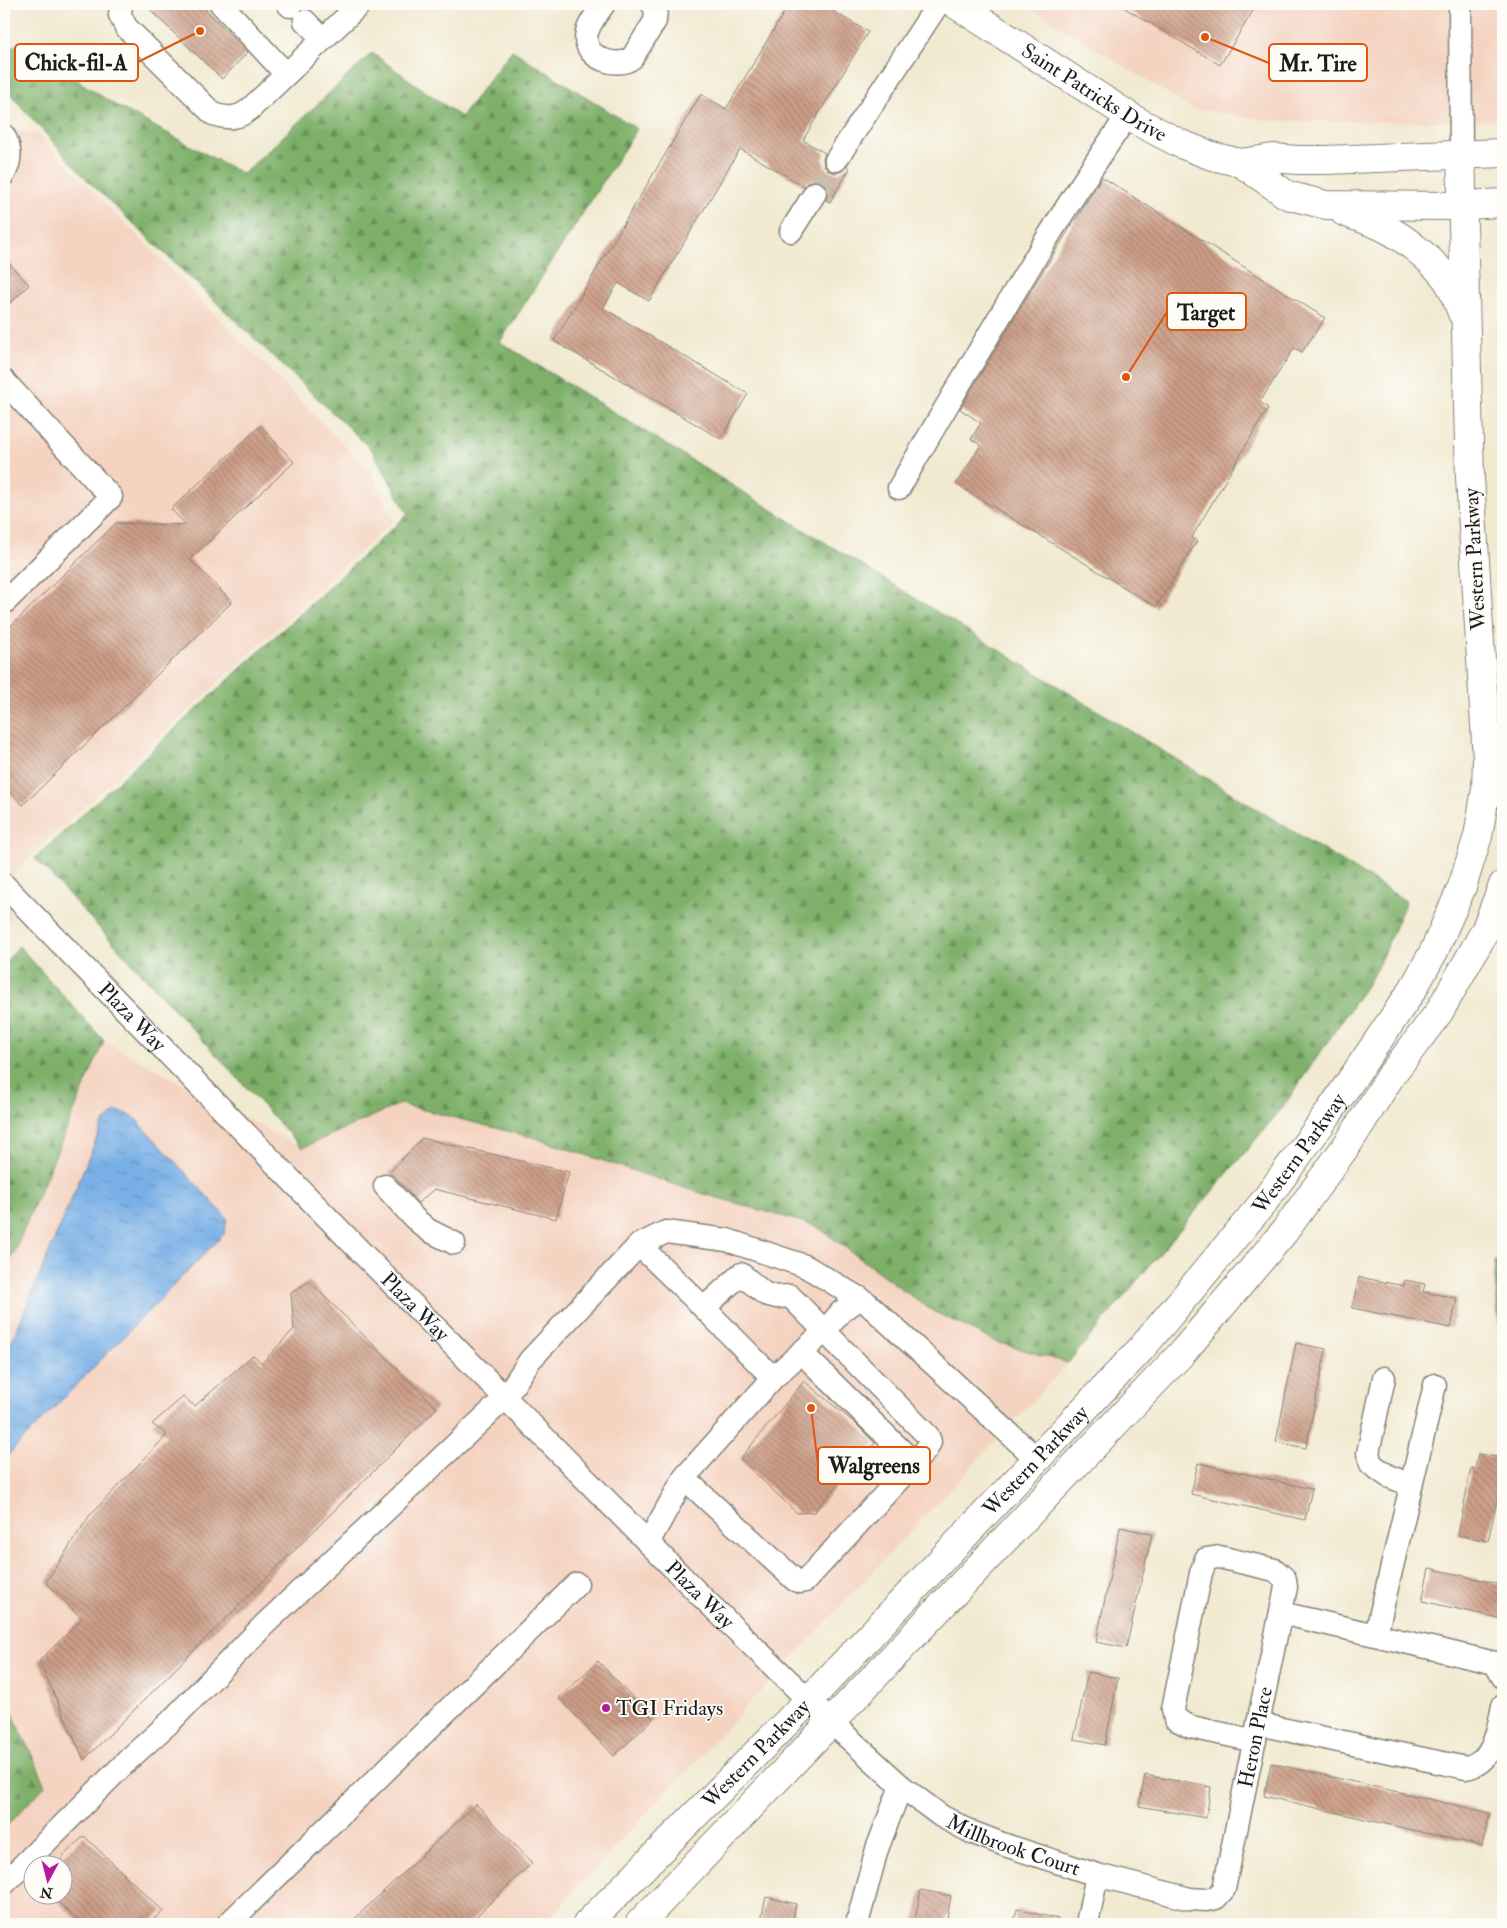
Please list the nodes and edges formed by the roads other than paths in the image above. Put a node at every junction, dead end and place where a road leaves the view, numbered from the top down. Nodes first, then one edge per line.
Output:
1 (121, 4) edge
2 (221, 4) edge
3 (360, 4) edge
4 (604, 4) edge
5 (652, 4) edge
6 (938, 4) edge
7 (955, 4) edge
8 (1460, 4) edge
9 (294, 10) edge
10 (323, 39) junction
11 (286, 74) junction
12 (1128, 115) junction
13 (7, 142) edge
14 (1461, 153) junction
15 (1503, 153) edge
16 (836, 160) tunnel mouth
17 (1241, 163) junction
18 (4, 174) edge
19 (815, 193) tunnel mouth
20 (1503, 203) edge
21 (1326, 206) junction
22 (1463, 206) junction
23 (791, 231) dead end
24 (1466, 326) junction
25 (4, 381) edge
26 (899, 488) dead end
27 (4, 603) edge
28 (4, 885) edge
29 (1503, 885) edge
30 (385, 1186) dead end
31 (454, 1243) dead end
32 (639, 1245) junction
33 (749, 1247) junction
34 (805, 1266) junction
35 (741, 1274) junction
36 (790, 1296) junction
37 (860, 1298) junction
38 (704, 1308) junction
39 (825, 1331) junction
40 (801, 1352) junction
41 (773, 1378) junction
42 (1384, 1378) dead end
43 (1435, 1384) dead end
44 (505, 1398) junction
45 (1037, 1459) junction
46 (914, 1463) junction
47 (684, 1478) junction
48 (1411, 1485) junction
49 (648, 1543) junction
50 (577, 1584) dead end
51 (1281, 1612) junction
52 (1376, 1634) junction
53 (1503, 1677) edge
54 (809, 1700) junction
55 (1503, 1706) edge
56 (832, 1723) junction
57 (1256, 1732) junction
58 (901, 1786) junction
59 (1097, 1875) junction
60 (4, 1884) edge
61 (1224, 1889) joint
62 (228, 1924) edge
63 (587, 1924) edge
64 (639, 1924) edge
65 (857, 1924) edge
66 (1087, 1924) edge

1 - 11 street
2 - 11 street
3 - 10 street
4 - 5 street
6 - 16 street
7 - 12 main road, Saint Patricks Drive
8 - 14 street
9 - 10 street
10 - 11 street
12 - 17 main road, Saint Patricks Drive
12 - 26 street
13 - 18 street
14 - 15 main road, Saint Patricks Drive
14 - 17 main road, Saint Patricks Drive
14 - 22 main road, Western Parkway
17 - 21 main road, Saint Patricks Drive
19 - 23 street
20 - 22 main road, Saint Patricks Drive
21 - 22 main road, Saint Patricks Drive
21 - 24 main road
22 - 24 main road, Western Parkway
24 - 45 main road, Western Parkway
25 - 27 street
28 - 44 street, Plaza Way
29 - 56 main road, Western Parkway
30 - 31 street
32 - 33 street
32 - 38 street
32 - 44 street
33 - 34 street
33 - 35 street
34 - 36 street
34 - 37 street
35 - 36 street
35 - 38 street
36 - 39 street
37 - 39 street
37 - 45 street
38 - 41 street
39 - 40 street
39 - 46 street
40 - 41 street
40 - 46 street
41 - 47 street
42 - 48 street
43 - 48 street
44 - 49 street, Plaza Way
44 - 60 street
45 - 54 main road, Western Parkway
46 - 47 street
47 - 49 street
48 - 52 street
49 - 54 street, Plaza Way
50 - 62 street
51 - 52 street
51 - 57 street, Heron Place
51 - 57 street, Heron Place
52 - 53 street
54 - 56 street, Plaza Way
54 - 63 main road, Western Parkway
55 - 57 street
56 - 58 street, Millbrook Court
56 - 64 main road, Western Parkway
57 - 61 street, Heron Place
58 - 59 street, Millbrook Court
58 - 65 street
59 - 61 street, Millbrook Court
59 - 66 street

